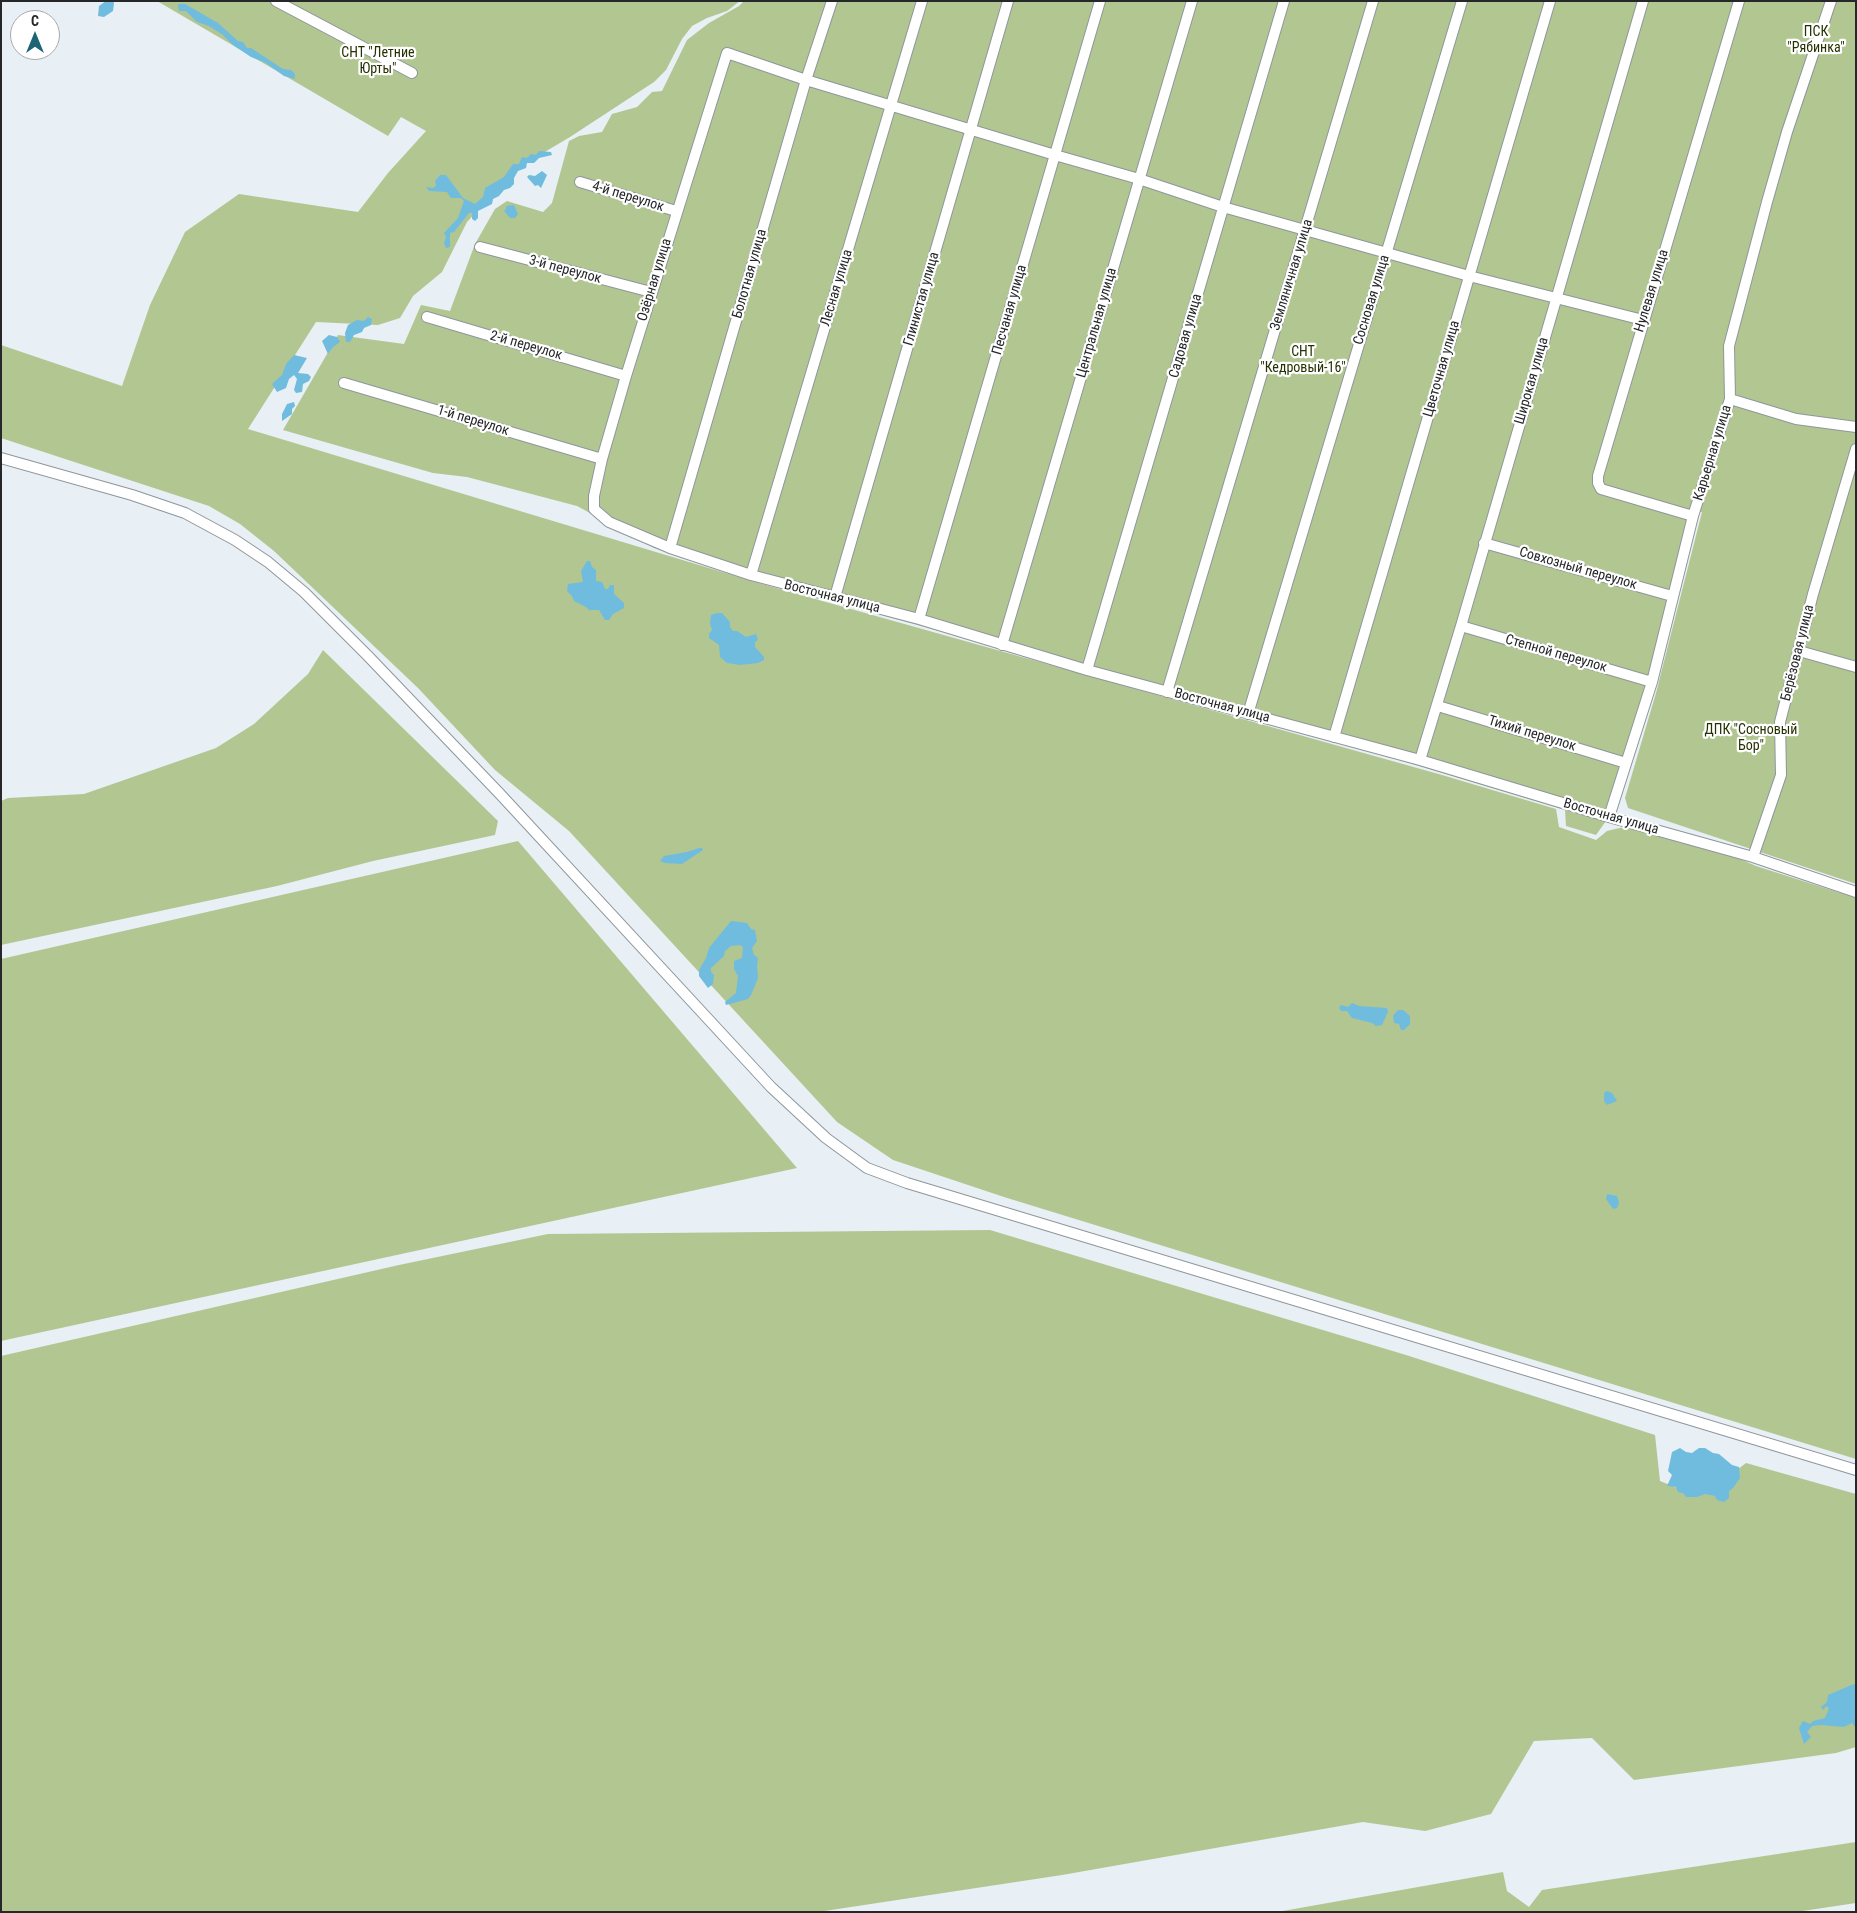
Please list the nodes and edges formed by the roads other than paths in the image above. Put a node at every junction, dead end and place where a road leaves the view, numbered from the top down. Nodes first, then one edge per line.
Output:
1 (276, 1) edge
2 (832, 1) edge
3 (922, 1) edge
4 (1008, 1) edge
5 (1100, 1) edge
6 (1192, 1) edge
7 (1284, 1) edge
8 (1373, 1) edge
9 (1462, 1) edge
10 (1550, 1) edge
11 (1643, 1) edge
12 (1739, 1) edge
13 (1831, 1) edge
14 (412, 73) dead end
15 (806, 80) junction
16 (892, 106) junction
17 (970, 130) junction
18 (1055, 156) junction
19 (1140, 179) junction
20 (580, 182) dead end
21 (1223, 207) junction
22 (676, 211) junction
23 (1305, 231) junction
24 (480, 247) dead end
25 (1387, 252) junction
26 (1469, 276) junction
27 (651, 292) junction
28 (1556, 297) junction
29 (427, 317) dead end
30 (1643, 320) junction
31 (626, 376) junction
32 (344, 382) dead end
33 (1730, 399) junction
34 (1856, 427) edge
35 (1856, 450) edge
36 (1, 458) edge
37 (602, 459) junction
38 (594, 509) joint
39 (1693, 516) junction
40 (1484, 543) junction
41 (670, 548) junction
42 (751, 575) junction
43 (836, 596) junction
44 (1672, 596) junction
45 (919, 619) junction
46 (1461, 626) junction
47 (1002, 645) junction
48 (1798, 651) junction
49 (1856, 667) edge
50 (1087, 670) junction
51 (1652, 682) junction
52 (1168, 692) junction
53 (1438, 706) junction
54 (1248, 714) junction
55 (1334, 737) junction
56 (1420, 760) junction
57 (1626, 763) junction
58 (1609, 817) junction
59 (1752, 858) junction
60 (1856, 892) edge
61 (1856, 1470) edge

1 - 14 street
2 - 15 street, Болотная улица
3 - 16 street, Лесная улица
4 - 17 street, Глинистая улица
5 - 18 street, Песчаная улица
6 - 19 street, Центральная улица
7 - 21 street, Садовая улица
8 - 23 street, Земляничная улица
9 - 25 street, Сосновая улица
10 - 26 street, Цветочная улица
11 - 28 street, Широкая улица
12 - 30 street, Нулевая улица
13 - 33 street, Карьерная улица
15 - 16 street
15 - 22 street, Озёрная улица
15 - 41 street, Болотная улица
16 - 17 street
16 - 42 street, Лесная улица
17 - 18 street
17 - 43 street, Глинистая улица
18 - 19 street
18 - 45 street, Песчаная улица
19 - 21 street
19 - 47 street, Центральная улица
20 - 22 street, 4-й переулок
21 - 23 street
21 - 50 street, Садовая улица
22 - 27 street, Озёрная улица
23 - 25 street
23 - 52 street, Земляничная улица
24 - 27 street, 3-й переулок
25 - 26 street
25 - 54 street, Сосновая улица
26 - 28 street
26 - 55 street, Цветочная улица
27 - 31 street, Озёрная улица
28 - 30 street
28 - 40 street, Широкая улица
29 - 31 street, 2-й переулок
30 - 39 street, Нулевая улица
31 - 37 street, Озёрная улица
32 - 37 street, 1-й переулок
33 - 34 street
33 - 39 street, Карьерная улица
35 - 48 street, Берёзовая улица
36 - 61 street
37 - 38 street, Озёрная улица
38 - 41 street, Восточная улица
39 - 44 street, Карьерная улица
40 - 44 street, Совхозный переулок
40 - 46 street, Широкая улица
41 - 42 street, Восточная улица
42 - 43 street, Восточная улица
43 - 45 street, Восточная улица
44 - 51 street, Карьерная улица
45 - 47 street, Восточная улица
46 - 51 street, Степной переулок
46 - 53 street, Широкая улица
47 - 50 street, Восточная улица
48 - 49 street
48 - 59 street, Берёзовая улица
50 - 52 street, Восточная улица
51 - 57 street, Карьерная улица
52 - 54 street, Восточная улица
53 - 56 street, Широкая улица
53 - 57 street, Тихий переулок
54 - 55 street, Восточная улица
55 - 56 street, Восточная улица
56 - 58 street, Восточная улица
57 - 58 street, Карьерная улица
58 - 59 street, Восточная улица
59 - 60 street, Восточная улица

